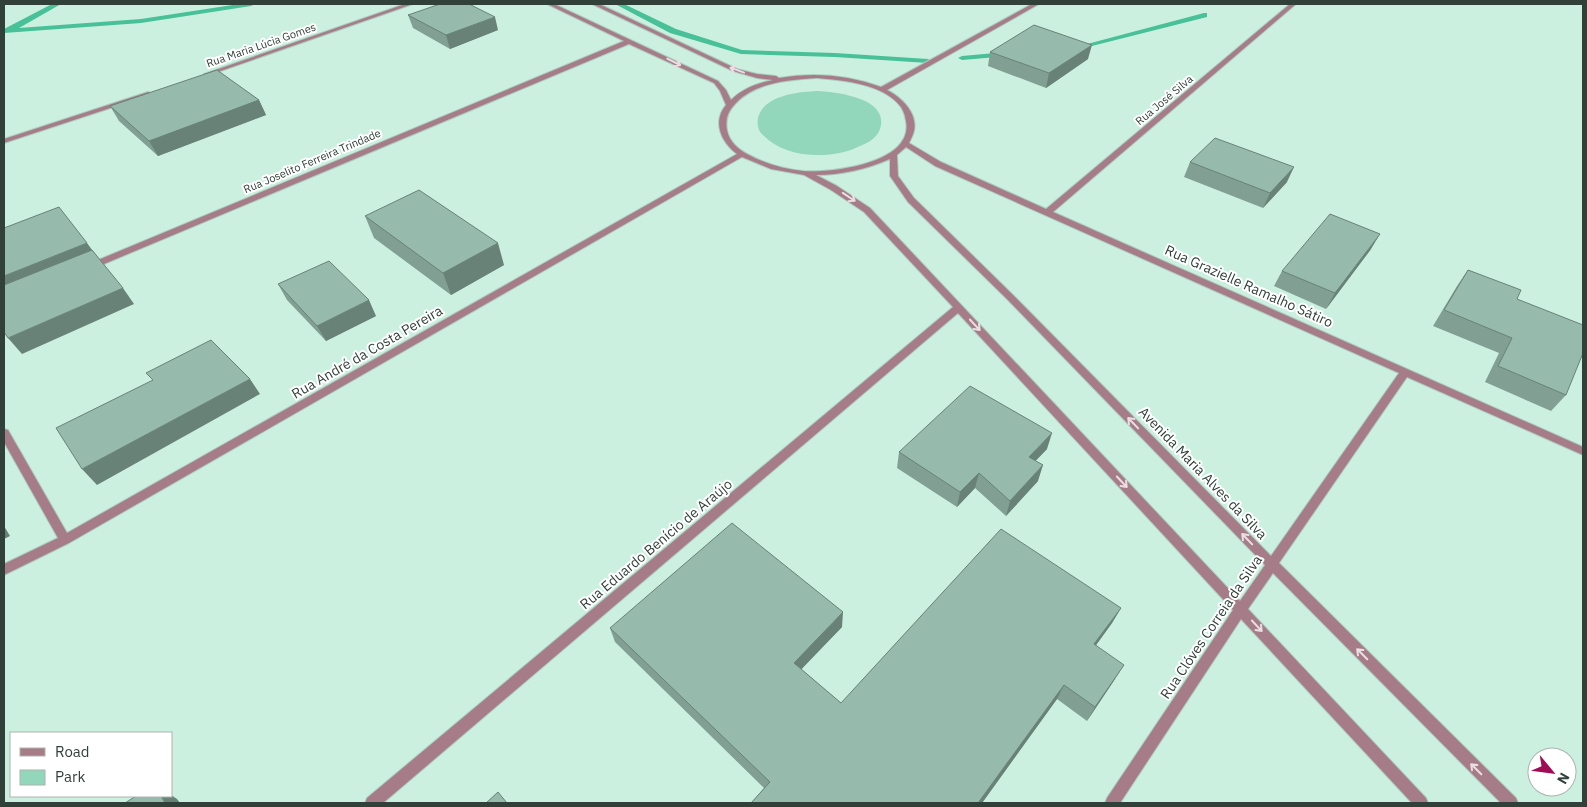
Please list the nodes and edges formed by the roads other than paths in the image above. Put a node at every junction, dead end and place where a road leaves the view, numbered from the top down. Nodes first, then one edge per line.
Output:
1 (410, 4) edge
2 (550, 4) edge
3 (595, 4) edge
4 (1036, 4) edge
5 (1279, 4) edge
6 (1292, 5) edge
7 (630, 41) junction
8 (198, 77) edge
9 (785, 79) junction
10 (881, 90) junction
11 (152, 92) edge
12 (730, 105) junction
13 (4, 141) edge
14 (905, 143) junction
15 (893, 153) junction
16 (742, 154) junction
17 (806, 173) junction
18 (1048, 212) junction
19 (77, 272) edge
20 (959, 307) junction
21 (1406, 372) junction
22 (4, 434) edge
23 (1583, 451) edge
24 (65, 540) junction
25 (1272, 564) junction
26 (4, 570) edge
27 (1241, 609) junction
28 (372, 803) edge
29 (1112, 803) edge
30 (1421, 803) edge
31 (1511, 803) edge

1 - 8 street, Rua Maria Lúcia Gomes
2 - 7 street
9 -> 3 street
4 - 10 street
5 - 6 street
6 - 18 street, Rua José Silva
7 -> 12 street
7 - 19 street, Rua Joselito Ferreira Trindade
9 - 10 street
9 - 12 street
10 - 14 street
11 - 13 street
12 - 16 street
14 - 15 street
14 - 18 street, Rua Grazielle Ramalho Sátiro
15 - 17 street
25 -> 15 street, Avenida Maria Alves da Silva
16 - 17 street
16 - 24 street, Rua André da Costa Pereira
17 -> 20 street
18 - 21 street, Rua Grazielle Ramalho Sátiro
20 -> 27 street
20 - 28 street, Rua Eduardo Benício de Araújo
21 - 23 street, Rua Grazielle Ramalho Sátiro
21 - 25 street, Rua Clóves Correia da Silva
22 - 24 street
24 - 26 street, Rua André da Costa Pereira
25 - 27 street, Rua Clóves Correia da Silva
31 -> 25 street, Avenida Maria Alves da Silva
27 - 29 street, Rua Clóves Correia da Silva
27 -> 30 street

